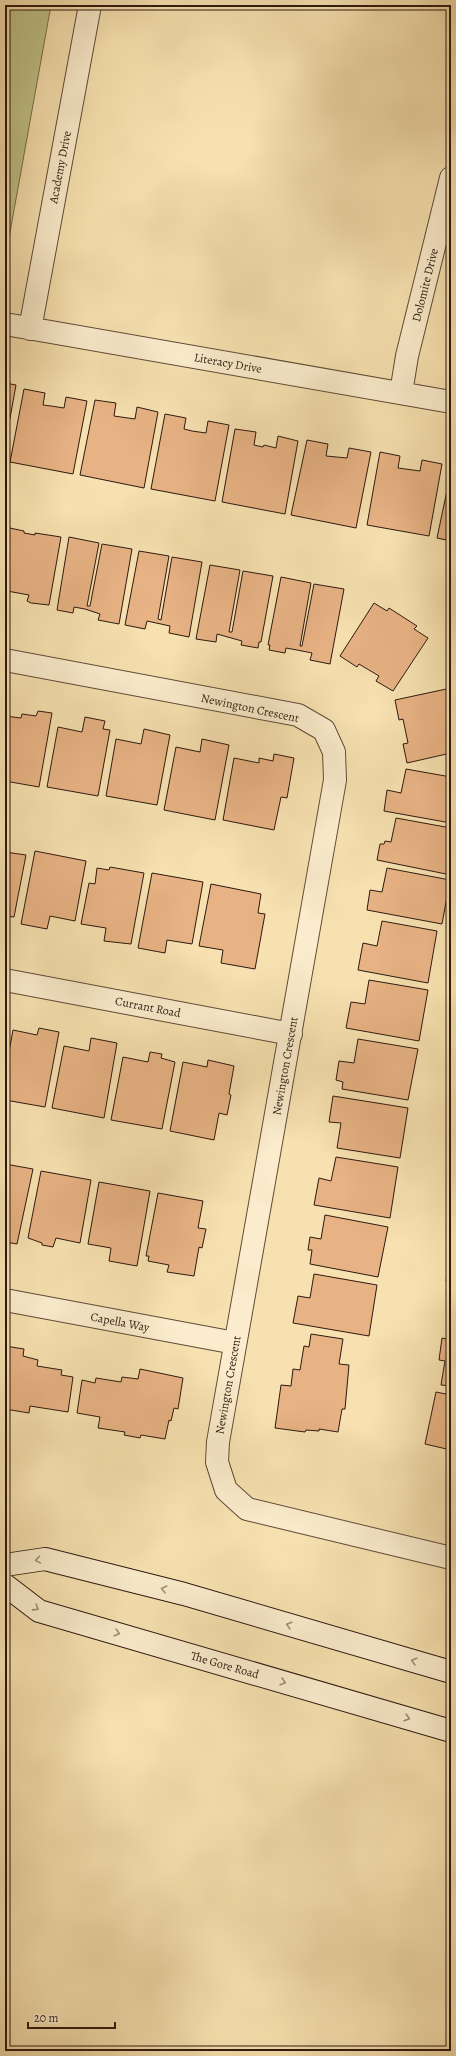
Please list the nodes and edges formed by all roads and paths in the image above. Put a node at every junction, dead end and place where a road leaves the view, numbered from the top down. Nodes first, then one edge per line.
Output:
1 (90, 5) edge
2 (451, 178) edge
3 (5, 324) edge
4 (30, 328) junction
5 (401, 393) junction
6 (451, 402) edge
7 (5, 660) edge
8 (5, 980) edge
9 (291, 1034) junction
10 (5, 1300) edge
11 (235, 1343) junction
12 (451, 1558) edge
13 (5, 1565) edge
14 (5, 1585) edge
15 (451, 1672) edge
16 (451, 1731) edge

1 - 4 street, Academy Drive
2 - 5 street, Dolomite Drive
3 - 4 street, Literacy Drive
4 - 5 street, Literacy Drive
5 - 6 street, Literacy Drive
7 - 9 street, Newington Crescent
8 - 9 street, Currant Road
9 - 11 street, Newington Crescent
10 - 11 street, Capella Way
11 - 12 street, Newington Crescent
15 -> 13 street
14 -> 16 street, The Gore Road

